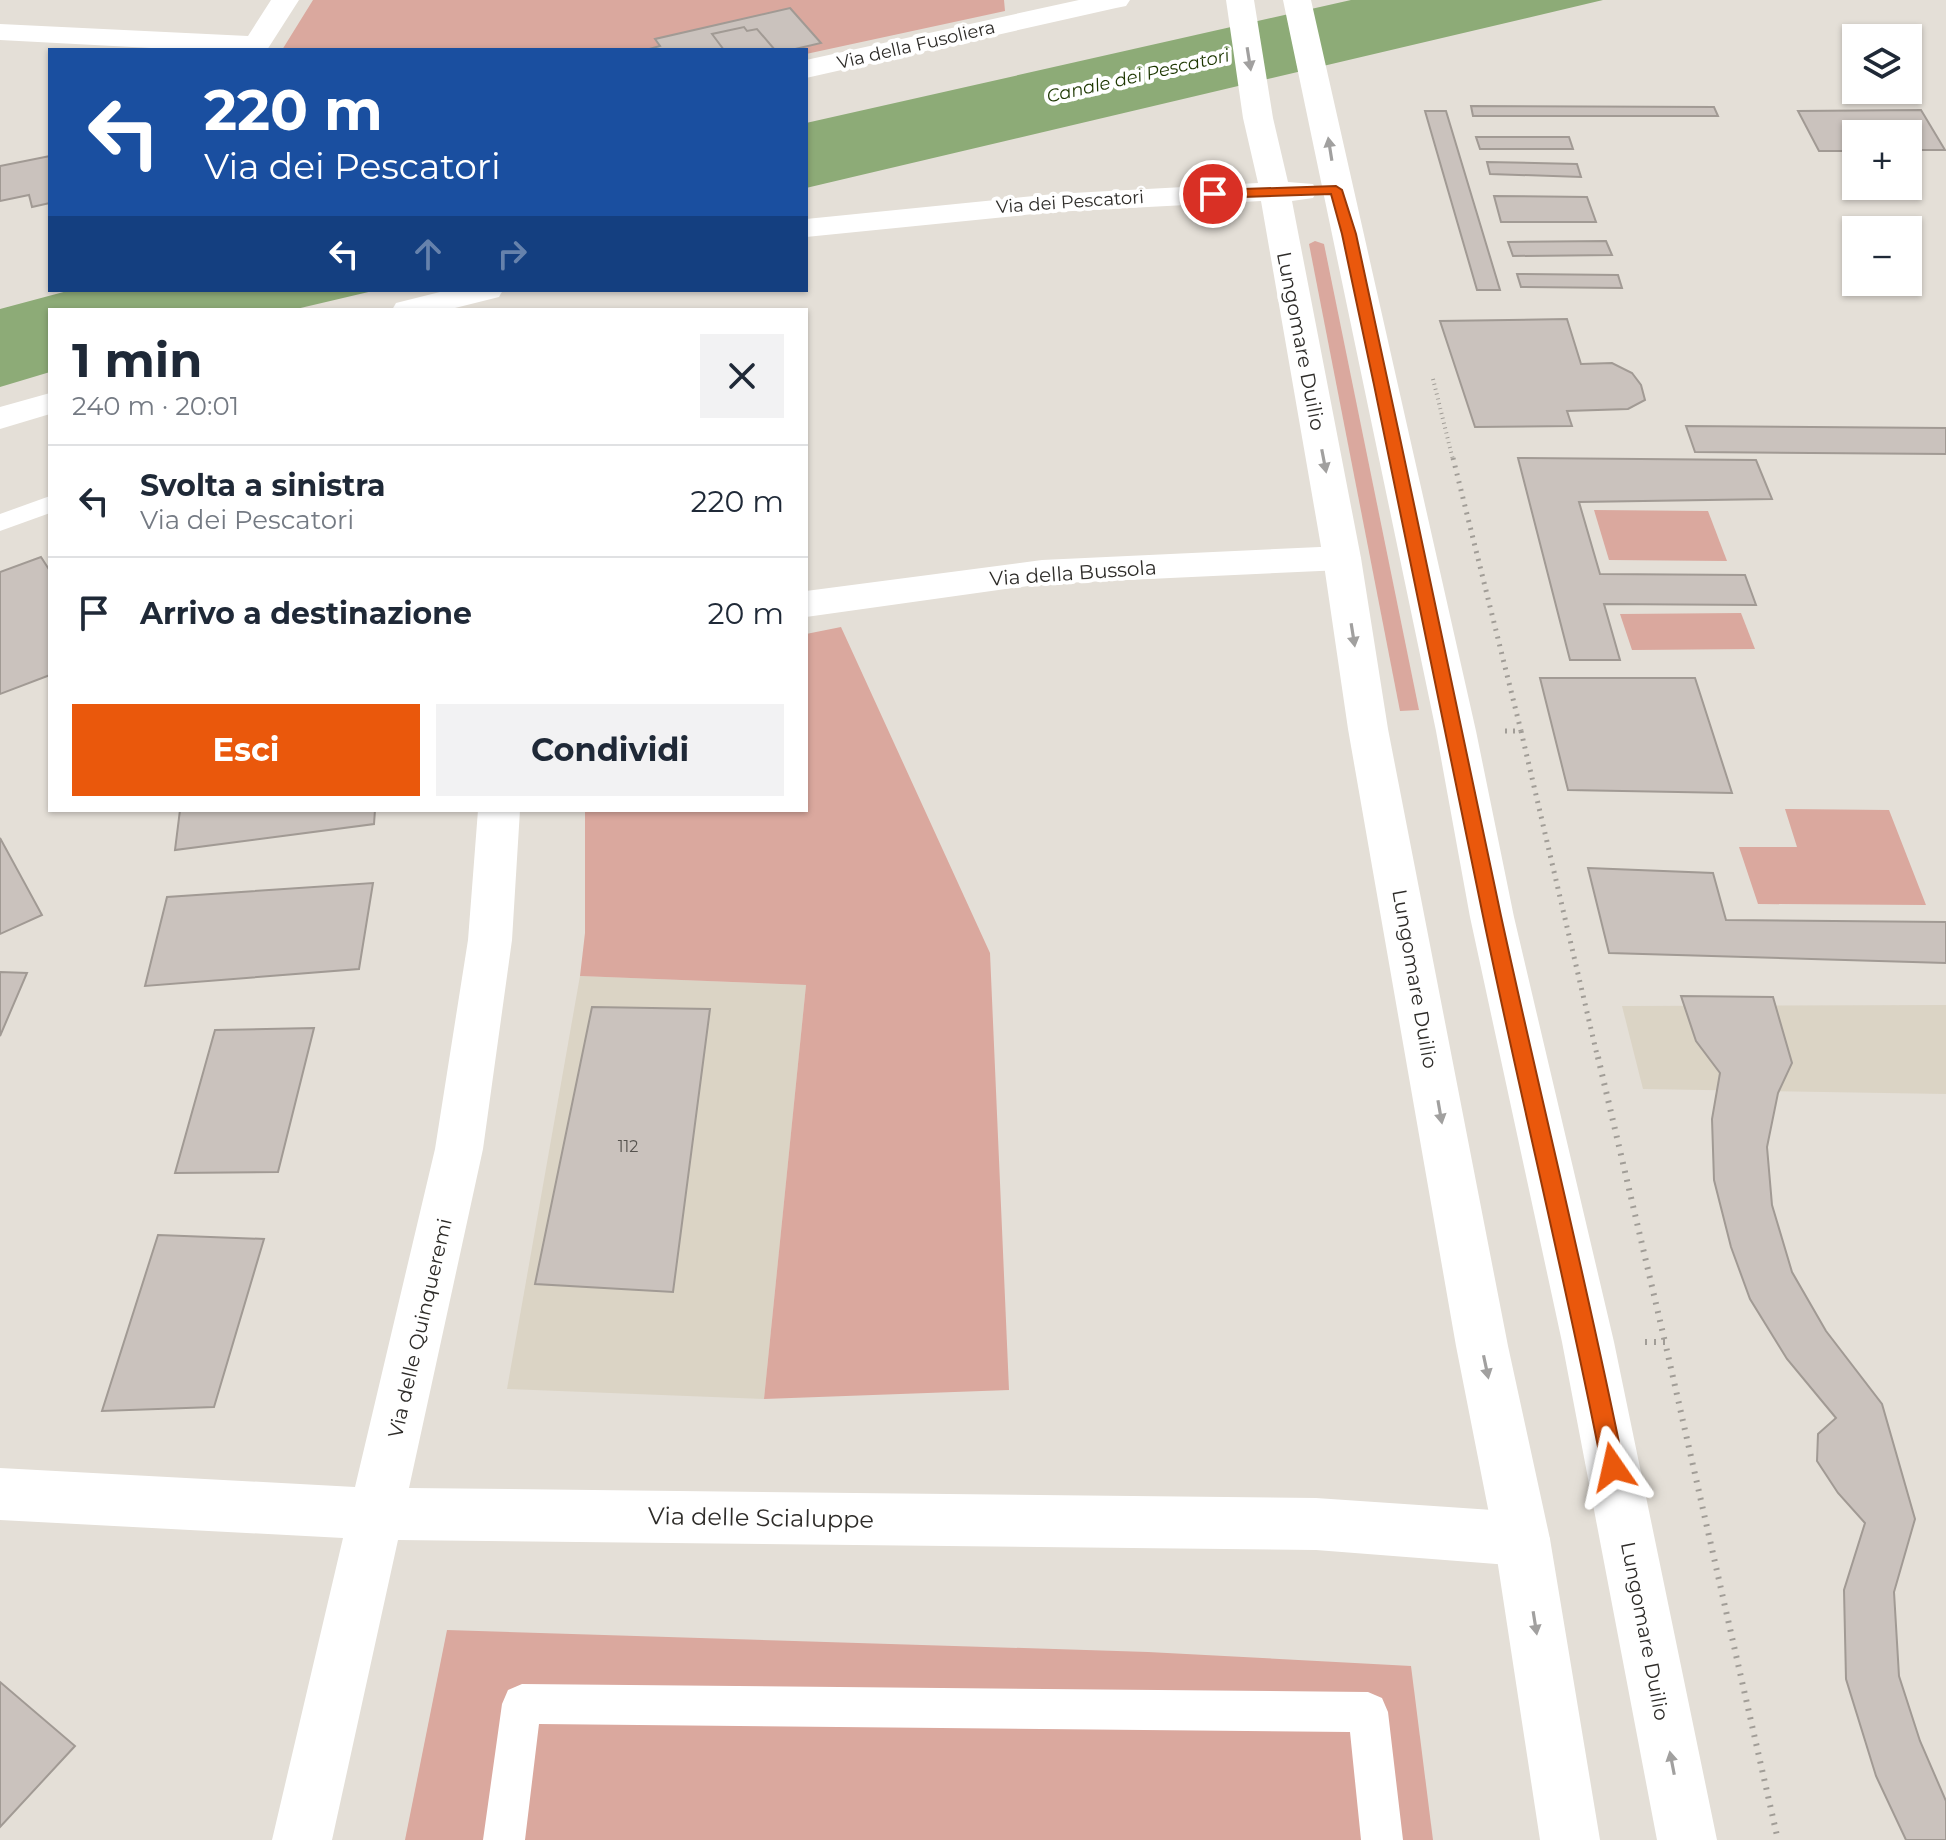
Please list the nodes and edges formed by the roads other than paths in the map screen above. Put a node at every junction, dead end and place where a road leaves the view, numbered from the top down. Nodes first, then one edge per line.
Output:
1 (285, 0) edge
2 (1116, 0) edge
3 (1240, 0) edge
4 (1297, 0) edge
5 (1025, 10) edge
6 (0, 32) edge
7 (254, 47) edge
8 (808, 68) edge
9 (1336, 190) junction
10 (1275, 191) junction
11 (808, 228) edge
12 (479, 292) edge
13 (416, 308) edge
14 (48, 404) edge
15 (0, 418) edge
16 (48, 505) edge
17 (0, 523) edge
18 (1342, 558) junction
19 (808, 604) edge
20 (499, 812) edge
21 (0, 1494) edge
22 (378, 1514) junction
23 (1522, 1539) junction
24 (302, 1840) edge
25 (504, 1840) edge
26 (1382, 1840) edge
27 (1570, 1840) edge
28 (1687, 1840) edge

1 - 7 main road
2 - 5 main road, Via della Fusoliera
3 -> 10 main road, Lungomare Duilio
9 -> 4 main road, Lungomare Duilio
5 - 8 main road, Via della Fusoliera
6 - 7 main road
9 - 10 main road, Via dei Pescatori
28 -> 9 main road, Lungomare Duilio
10 - 11 main road, Via dei Pescatori
10 -> 18 main road, Lungomare Duilio
12 - 13 main road
14 - 15 main road
16 - 17 lane
18 - 19 main road, Via della Bussola
18 -> 23 main road, Lungomare Duilio
20 - 22 main road, Via delle Quinqueremi
21 - 22 main road, Via delle Scialuppe
22 - 23 main road, Via delle Scialuppe
22 - 24 main road, Via delle Quinqueremi
23 -> 27 main road, Lungomare Duilio
25 - 26 lane

